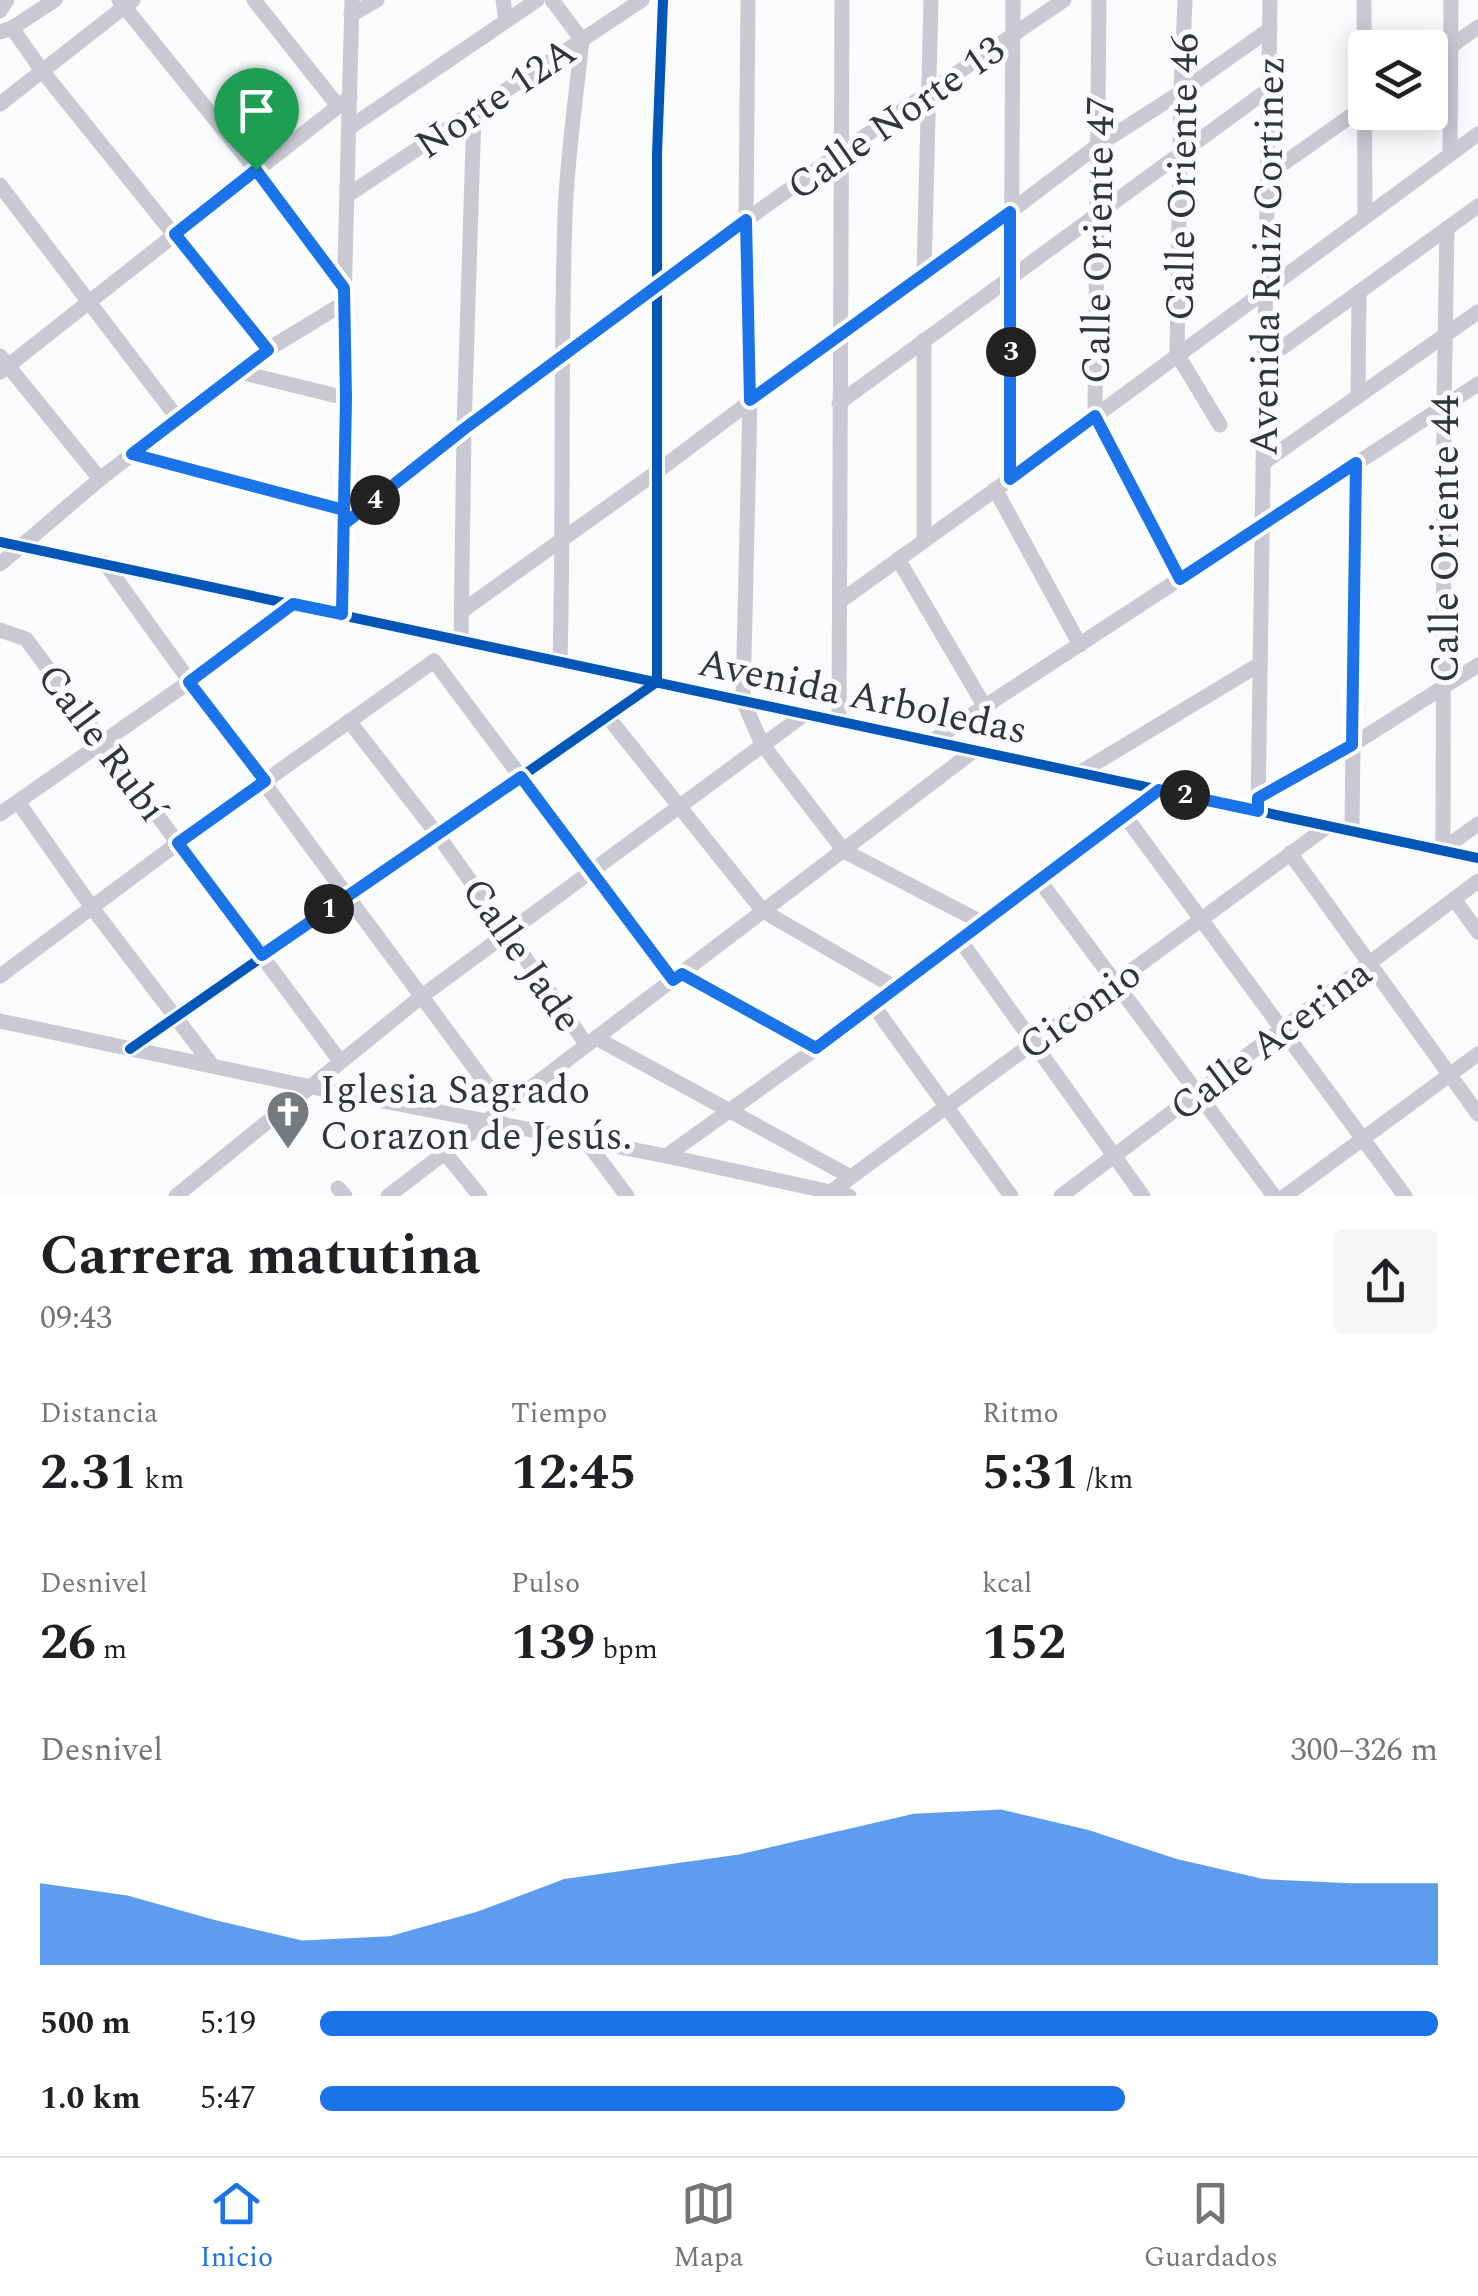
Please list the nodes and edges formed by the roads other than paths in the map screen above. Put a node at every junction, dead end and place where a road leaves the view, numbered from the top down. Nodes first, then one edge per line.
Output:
1 (7, 0) edge
2 (55, 0) edge
3 (254, 0) edge
4 (377, 0) edge
5 (502, 0) edge
6 (537, 0) edge
7 (552, 0) edge
8 (642, 0) edge
9 (663, 0) edge
10 (748, 0) edge
11 (842, 0) edge
12 (930, 0) edge
13 (1013, 0) edge
14 (1064, 0) edge
15 (1100, 0) edge
16 (1185, 0) edge
17 (1270, 0) edge
18 (1364, 0) edge
19 (1451, 0) edge
20 (126, 2) edge
21 (352, 8) edge
22 (0, 10) edge
23 (506, 22) junction
24 (1478, 27) edge
25 (1270, 29) junction
26 (6, 30) edge
27 (1364, 30) edge
28 (1013, 36) junction
29 (582, 40) junction
30 (1450, 46) junction
31 (43, 72) junction
32 (1269, 90) junction
33 (1181, 92) junction
34 (930, 93) junction
35 (344, 102) junction
36 (0, 104) edge
37 (474, 112) junction
38 (1348, 118) edge
39 (349, 128) junction
40 (1364, 130) edge
41 (1478, 134) edge
42 (1098, 146) junction
43 (840, 152) junction
44 (1180, 154) junction
45 (1450, 154) junction
46 (256, 170) junction
47 (1268, 175) junction
48 (0, 185) edge
49 (348, 195) junction
50 (1478, 206) edge
51 (1010, 212) junction
52 (1098, 214) junction
53 (1365, 216) junction
54 (746, 220) junction
55 (1447, 228) junction
56 (175, 234) junction
57 (924, 274) junction
58 (1012, 279) junction
59 (658, 286) junction
60 (1266, 289) junction
61 (1359, 292) junction
62 (344, 296) junction
63 (90, 302) junction
64 (1478, 312) edge
65 (840, 334) junction
66 (1445, 335) junction
67 (924, 340) junction
68 (268, 350) junction
69 (562, 354) junction
70 (1177, 354) junction
71 (1265, 360) junction
72 (3, 365) edge
73 (239, 372) junction
74 (1478, 384) edge
75 (1358, 396) junction
76 (346, 398) junction
77 (750, 400) junction
78 (839, 402) junction
79 (1444, 406) junction
80 (1095, 416) junction
81 (178, 419) junction
82 (1220, 424) dead end
83 (464, 429) junction
84 (132, 454) junction
85 (1263, 462) junction
86 (1356, 463) junction
87 (658, 471) junction
88 (100, 479) junction
89 (1010, 479) junction
90 (995, 489) junction
91 (344, 517) junction
92 (1262, 525) junction
93 (564, 536) junction
94 (924, 540) junction
95 (0, 542) edge
96 (22, 547) junction
97 (898, 559) junction
98 (0, 564) edge
99 (105, 564) junction
100 (1180, 579) junction
101 (842, 600) junction
102 (293, 604) junction
103 (462, 611) junction
104 (342, 614) junction
105 (0, 630) edge
106 (439, 635) junction
107 (461, 640) junction
108 (1080, 644) junction
109 (434, 661) junction
110 (560, 661) junction
111 (1260, 664) junction
112 (1478, 665) edge
113 (189, 682) junction
114 (657, 682) junction
115 (1444, 688) junction
116 (744, 700) junction
117 (984, 707) junction
118 (805, 714) junction
119 (607, 716) junction
120 (349, 720) junction
121 (840, 721) junction
122 (932, 741) junction
123 (101, 742) junction
124 (762, 744) junction
125 (1352, 745) junction
126 (975, 750) junction
127 (1079, 772) junction
128 (521, 777) junction
129 (265, 781) junction
130 (1159, 790) junction
131 (18, 802) junction
132 (1258, 805) junction
133 (679, 806) junction
134 (0, 814) edge
135 (1125, 816) junction
136 (1478, 824) edge
137 (1328, 826) junction
138 (1352, 831) junction
139 (438, 834) junction
140 (178, 843) junction
141 (1443, 849) junction
142 (844, 851) junction
143 (1290, 853) junction
144 (1478, 858) edge
145 (592, 872) junction
146 (1039, 880) junction
147 (1478, 881) edge
148 (348, 896) junction
149 (1454, 900) junction
150 (93, 909) junction
151 (764, 911) junction
152 (1201, 919) junction
153 (983, 922) junction
154 (508, 932) junction
155 (1478, 932) edge
156 (960, 940) junction
157 (262, 955) junction
158 (1370, 963) junction
159 (3, 968) edge
160 (677, 977) junction
161 (1115, 982) junction
162 (896, 988) junction
163 (422, 996) junction
164 (873, 1006) junction
165 (174, 1016) junction
166 (0, 1021) edge
167 (1282, 1029) junction
168 (592, 1041) junction
169 (1033, 1043) junction
170 (130, 1048) junction
171 (816, 1048) junction
172 (1478, 1054) edge
173 (340, 1060) junction
174 (212, 1066) junction
175 (1450, 1074) junction
176 (311, 1087) junction
177 (1198, 1093) junction
178 (946, 1107) junction
179 (504, 1108) junction
180 (728, 1110) junction
181 (1478, 1114) edge
182 (488, 1120) junction
183 (1363, 1138) junction
184 (586, 1141) junction
185 (445, 1153) junction
186 (666, 1156) junction
187 (1115, 1156) junction
188 (851, 1177) junction
189 (197, 1190) edge
190 (620, 1193) edge
191 (828, 1194) edge
192 (176, 1196) edge
193 (388, 1196) edge
194 (480, 1196) edge
195 (849, 1196) edge
196 (1011, 1196) edge
197 (1061, 1196) edge
198 (1143, 1196) edge
199 (1274, 1196) edge
200 (1285, 1196) edge
201 (1405, 1196) edge

1 - 22 street
2 - 26 street
3 - 35 street
4 - 21 street
5 - 23 street
6 - 23 street
7 - 29 street
8 - 29 street, Norte 12A
9 - 59 street
10 - 54 street
11 - 43 street
12 - 34 street
13 - 28 street
14 - 28 street, Calle Norte 13
15 - 42 street, Calle Oriente 47
16 - 33 street, Calle Oriente 46
17 - 25 street, Avenida Ruiz Cortinez
18 - 27 street
19 - 30 street
20 - 31 street
20 - 46 street
21 - 35 street
23 - 39 street
24 - 30 street
25 - 32 street, Avenida Ruiz Cortinez
25 - 33 street
26 - 31 street
28 - 34 street, Calle Norte 13
28 - 51 street
29 - 37 street, Norte 12A
29 - 69 street
30 - 45 street
31 - 36 street
31 - 56 street
32 - 44 street
32 - 47 street, Avenida Ruiz Cortinez
33 - 42 street
33 - 44 street, Calle Oriente 46
34 - 43 street, Calle Norte 13
34 - 57 street
35 - 39 street
35 - 46 street
37 - 49 street, Norte 12A
37 - 83 street
38 - 47 street
39 - 49 street
40 - 53 street
41 - 45 street
42 - 51 street
42 - 52 street, Calle Oriente 47
43 - 54 street, Calle Norte 13
43 - 65 street
44 - 52 street
44 - 70 street, Calle Oriente 46
45 - 53 street
46 - 56 street
46 - 62 street
47 - 60 street, Avenida Ruiz Cortinez
48 - 63 street
49 - 62 street
50 - 55 street
51 - 57 street
51 - 58 street
52 - 58 street
52 - 80 street, Calle Oriente 47
53 - 60 street
54 - 59 street, Calle Norte 13
54 - 77 street
55 - 61 street
55 - 66 street, Calle Oriente 44
56 - 63 street
56 - 68 street
57 - 65 street
58 - 67 street
58 - 89 street
59 - 69 street, Calle Norte 13
59 - 87 street
60 - 70 street
60 - 71 street, Avenida Ruiz Cortinez
61 - 71 street
61 - 75 street
62 - 68 street
62 - 76 street
63 - 72 street
63 - 81 street
64 - 66 street
65 - 77 street
65 - 78 street
66 - 75 street
66 - 79 street, Calle Oriente 44
67 - 78 street
67 - 94 street
68 - 73 street
69 - 83 street, Calle Norte 13
69 - 93 street
70 - 80 street
70 - 82 street
71 - 85 street, Avenida Ruiz Cortinez
72 - 88 street
73 - 76 street
73 - 81 street
74 - 79 street
75 - 85 street
76 - 91 street
77 - 87 street
77 - 116 street
78 - 101 street
79 - 86 street
79 - 115 street, Calle Oriente 44
80 - 89 street
80 - 100 street, Calle Oriente 47
81 - 84 street
83 - 91 street, Calle Norte 13
83 - 103 street
84 - 88 street
84 - 91 street
85 - 92 street, Avenida Ruiz Cortinez
86 - 92 street
86 - 125 street
87 - 93 street
87 - 114 street
88 - 96 street
89 - 90 street
90 - 94 street
90 - 108 street
91 - 104 street
92 - 100 street
92 - 111 street, Avenida Ruiz Cortinez
93 - 103 street
93 - 110 street
94 - 97 street
95 - 96 street, Avenida Arboledas
96 - 98 street
96 - 99 street, Avenida Arboledas
97 - 101 street
97 - 117 street
99 - 102 street, Avenida Arboledas
99 - 113 street
100 - 108 street
101 - 121 street
102 - 104 street, Avenida Arboledas
102 - 113 street
103 - 107 street
104 - 106 street, Avenida Arboledas
105 - 123 street, Calle Rubí
106 - 107 street, Avenida Arboledas
106 - 109 street
107 - 110 street, Avenida Arboledas
108 - 117 street
109 - 120 street
109 - 128 street
110 - 114 street, Avenida Arboledas
111 - 127 street
111 - 132 street, Avenida Ruiz Cortinez
112 - 115 street
113 - 123 street
113 - 129 street
114 - 116 street, Avenida Arboledas
114 - 119 street
115 - 125 street
115 - 141 street, Calle Oriente 44
116 - 118 street, Avenida Arboledas
116 - 124 street
117 - 122 street
118 - 121 street, Avenida Arboledas
118 - 124 street
119 - 128 street
119 - 133 street
120 - 129 street
120 - 139 street, Calle Jade
121 - 122 street, Avenida Arboledas
122 - 126 street, Avenida Arboledas
123 - 131 street
123 - 140 street, Calle Rubí
124 - 133 street
124 - 142 street
125 - 132 street
125 - 138 street
126 - 127 street, Avenida Arboledas
126 - 142 street
127 - 130 street, Avenida Arboledas
128 - 139 street
128 - 145 street
129 - 140 street
129 - 148 street
130 - 132 street, Avenida Arboledas
130 - 135 street
131 - 134 street
131 - 150 street
132 - 137 street, Avenida Arboledas
133 - 145 street
133 - 151 street
135 - 146 street
135 - 152 street
136 - 141 street
137 - 138 street, Avenida Arboledas
137 - 143 street, Ciconio
138 - 141 street, Avenida Arboledas
139 - 148 street
139 - 154 street, Calle Jade
140 - 150 street
140 - 157 street, Calle Rubí
141 - 144 street, Avenida Arboledas
142 - 151 street
142 - 153 street
143 - 152 street, Ciconio
143 - 158 street
145 - 154 street
145 - 160 street
146 - 153 street
146 - 161 street
147 - 149 street, Calle Acerina
148 - 157 street
148 - 163 street
149 - 155 street
149 - 158 street, Calle Acerina
150 - 159 street
150 - 165 street
151 - 160 street
151 - 162 street
152 - 161 street, Ciconio
152 - 167 street
153 - 156 street
154 - 163 street
154 - 168 street, Calle Jade
156 - 162 street
156 - 169 street
157 - 165 street
157 - 173 street, Calle Rubí
158 - 167 street, Calle Acerina
158 - 175 street
160 - 168 street
160 - 171 street
161 - 169 street, Ciconio
161 - 177 street
162 - 164 street
163 - 173 street
163 - 179 street
164 - 171 street
164 - 178 street
165 - 170 street
165 - 174 street
166 - 170 street
167 - 177 street, Calle Acerina
167 - 183 street
168 - 179 street
168 - 180 street, Calle Jade
169 - 178 street, Ciconio
169 - 187 street
170 - 174 street
171 - 180 street
172 - 175 street
173 - 176 street
174 - 176 street
175 - 181 street
175 - 183 street
176 - 182 street
176 - 189 street
177 - 187 street, Calle Acerina
177 - 199 street
178 - 188 street, Ciconio
178 - 196 street
179 - 182 street
180 - 186 street
180 - 188 street, Calle Jade
182 - 184 street
182 - 185 street
183 - 200 street
183 - 201 street
184 - 186 street
184 - 190 street
185 - 193 street
185 - 194 street
186 - 191 street
187 - 197 street, Calle Acerina
187 - 198 street
188 - 191 street, Ciconio
189 - 192 street
191 - 195 street

